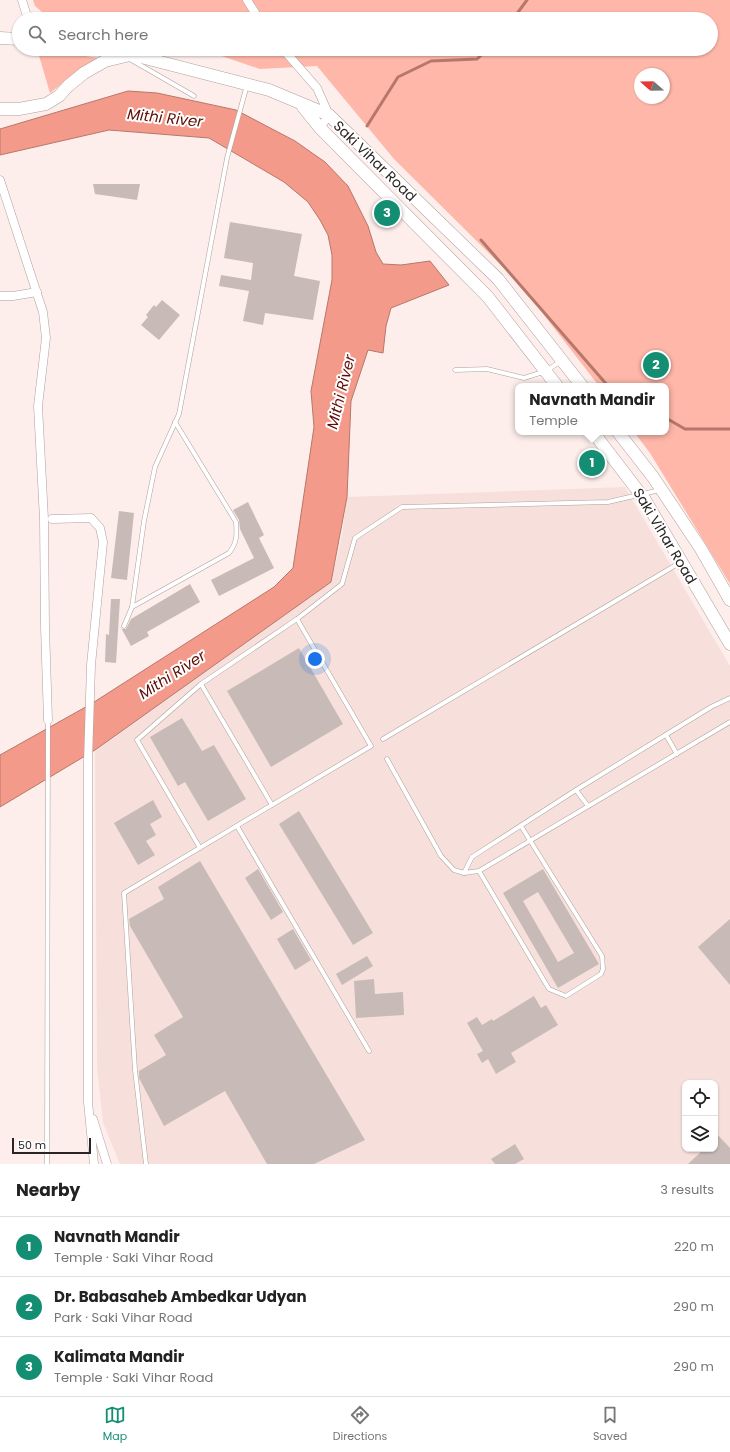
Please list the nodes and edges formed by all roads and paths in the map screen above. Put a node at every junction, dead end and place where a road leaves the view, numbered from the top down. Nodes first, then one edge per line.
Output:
1 (22, 0) edge
2 (246, 0) edge
3 (26, 12) edge
4 (254, 12) edge
5 (0, 38) edge
6 (12, 39) edge
7 (125, 56) edge
8 (131, 56) edge
9 (133, 56) edge
10 (289, 56) edge
11 (248, 84) junction
12 (194, 96) dead end
13 (302, 105) junction
14 (0, 109) edge
15 (329, 115) junction
16 (320, 128) junction
17 (0, 180) edge
18 (465, 246) junction
19 (451, 259) junction
20 (37, 292) junction
21 (0, 296) edge
22 (523, 310) junction
23 (508, 322) junction
24 (562, 360) junction
25 (455, 370) dead end
26 (546, 371) junction
27 (555, 383) edge
28 (580, 383) edge
29 (175, 422) junction
30 (595, 435) edge
31 (620, 435) edge
32 (661, 490) junction
33 (641, 494) junction
34 (52, 519) dead end
35 (681, 562) junction
36 (730, 600) edge
37 (132, 607) junction
38 (297, 619) junction
39 (124, 626) dead end
40 (730, 644) edge
41 (201, 684) junction
42 (730, 698) edge
43 (48, 720) joint
44 (730, 722) edge
45 (666, 735) junction
46 (383, 739) dead end
47 (676, 754) junction
48 (387, 759) dead end
49 (576, 790) junction
50 (272, 805) junction
51 (588, 806) junction
52 (237, 826) junction
53 (521, 826) junction
54 (531, 840) junction
55 (200, 848) junction
56 (479, 871) junction
57 (464, 873) junction
58 (369, 1051) dead end
59 (88, 1102) junction
60 (47, 1164) edge
61 (94, 1164) edge
62 (106, 1164) edge
63 (146, 1164) edge

1 - 3 street
2 - 4 street
5 - 6 main road
7 - 14 main road
8 - 12 lane
9 - 11 main road
10 - 15 street
11 - 13 main road
11 - 29 lane
13 - 15 main road, Saki Vihar Road
13 - 16 main road, Saki Vihar Road
15 - 16 street
15 - 18 main road, Saki Vihar Road
16 - 19 main road, Saki Vihar Road
17 - 20 street
18 - 19 main road
18 - 22 main road, Saki Vihar Road
19 - 23 main road, Saki Vihar Road
20 - 21 street
20 - 43 street
22 - 23 main road
22 - 24 main road, Saki Vihar Road
23 - 26 main road, Saki Vihar Road
24 - 26 lane
24 - 28 main road, Saki Vihar Road
25 - 26 lane
26 - 27 main road, Saki Vihar Road
29 - 37 lane
29 - 37 lane
30 - 33 main road, Saki Vihar Road
31 - 32 main road, Saki Vihar Road
32 - 33 lane
32 - 36 main road, Saki Vihar Road
33 - 35 main road, Saki Vihar Road
33 - 38 lane
34 - 59 street
35 - 40 main road, Saki Vihar Road
35 - 46 lane
37 - 39 lane
38 - 41 lane
38 - 50 lane
41 - 50 lane
41 - 55 lane
42 - 45 lane
43 - 60 lane
44 - 47 lane
45 - 47 lane
45 - 49 lane
47 - 51 lane
48 - 57 lane
49 - 51 lane
49 - 53 lane
50 - 52 lane
51 - 54 lane
52 - 55 lane
52 - 58 lane
53 - 54 lane
53 - 57 lane
54 - 56 lane
54 - 56 lane
55 - 63 lane
56 - 57 lane
59 - 61 street
59 - 62 street

